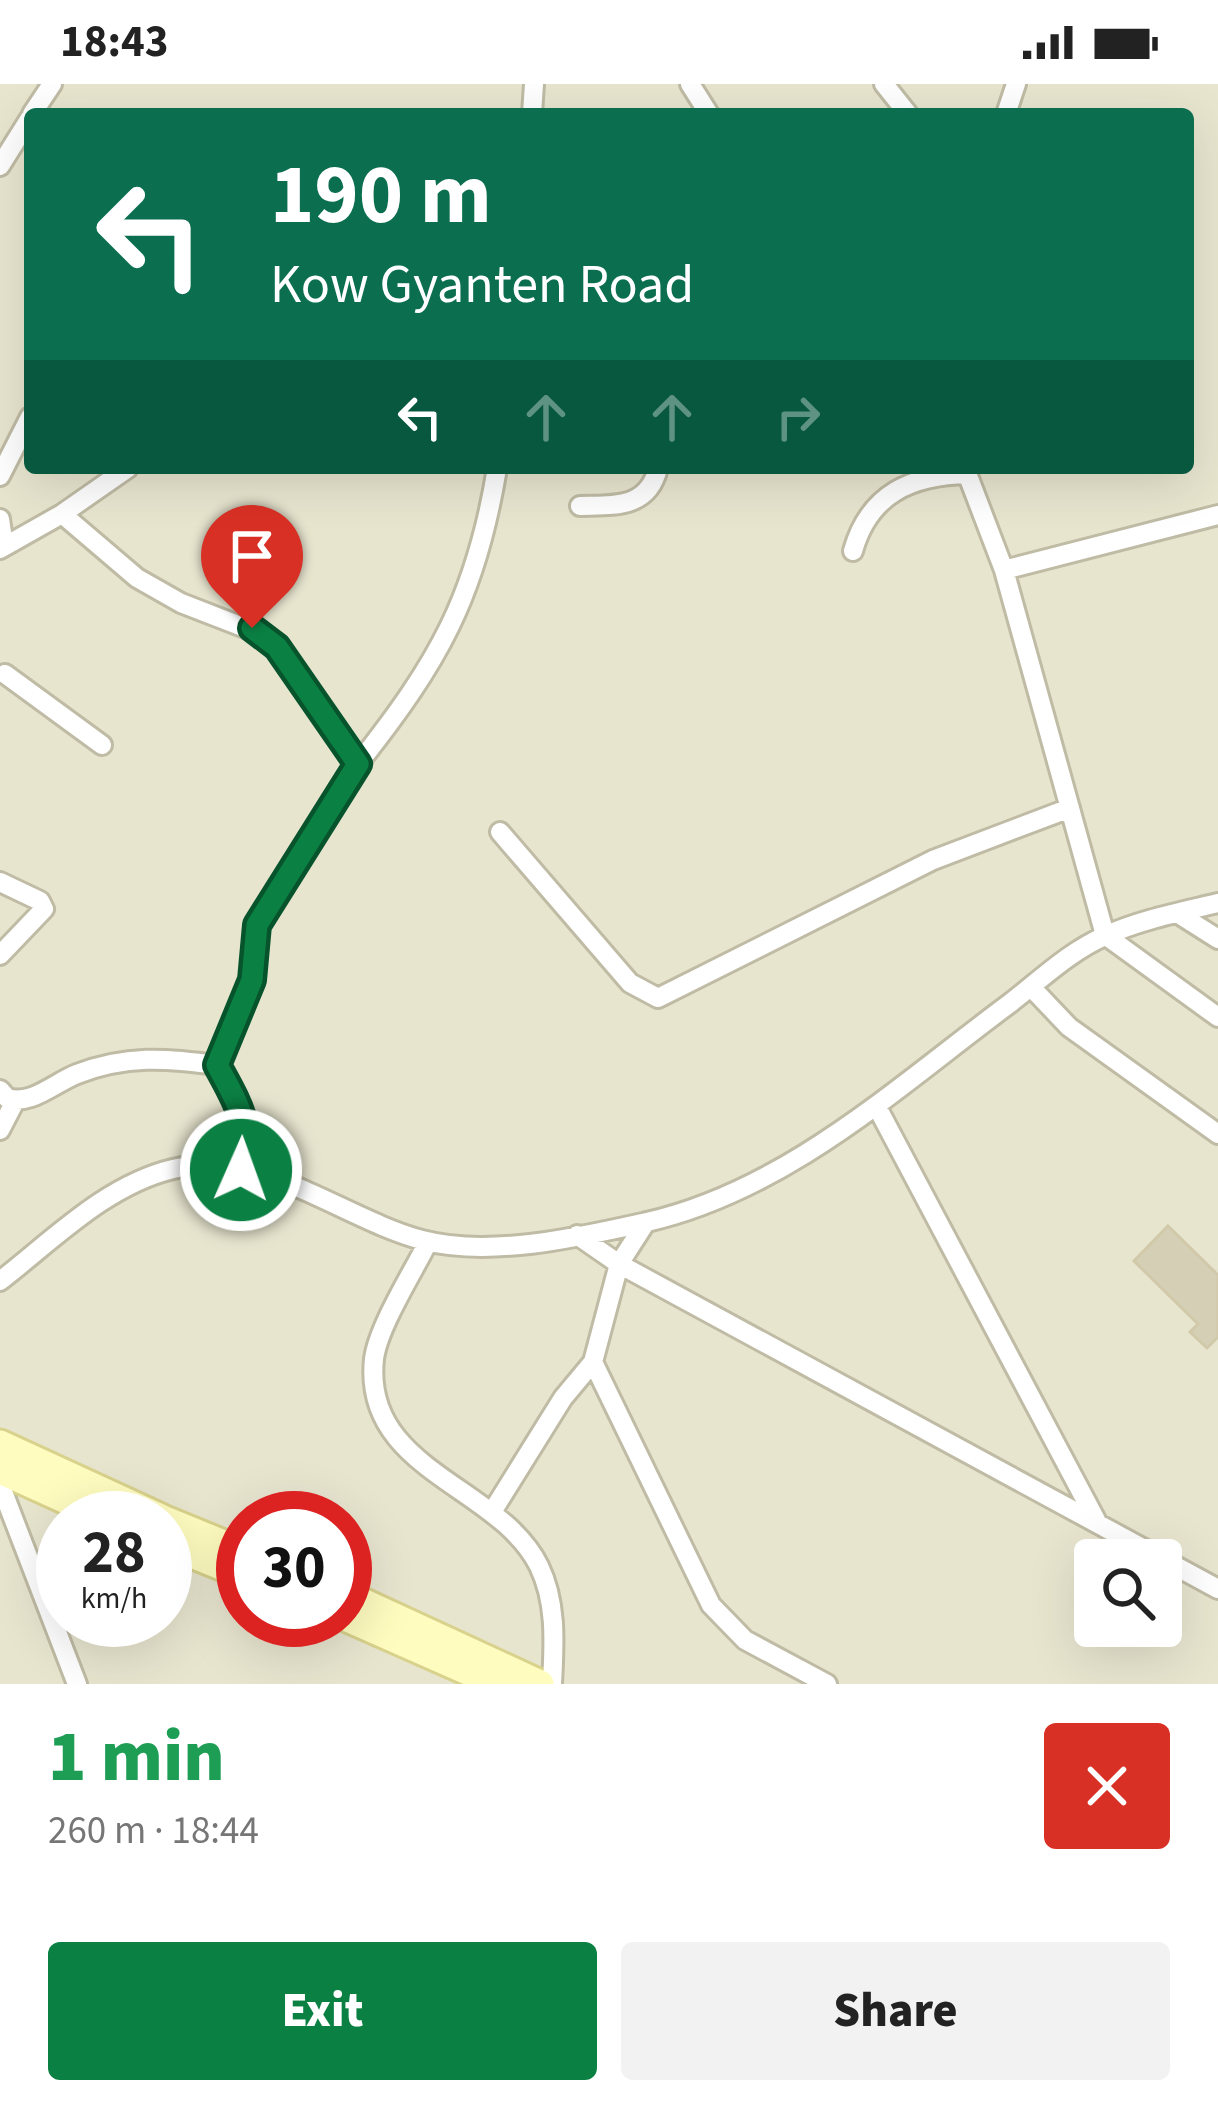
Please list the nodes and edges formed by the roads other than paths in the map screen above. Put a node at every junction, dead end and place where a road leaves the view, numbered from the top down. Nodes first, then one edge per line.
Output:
1 (884, 84) edge
2 (903, 108) edge
3 (24, 127) edge
4 (0, 166) edge
5 (24, 429) edge
6 (119, 474) edge
7 (496, 474) edge
8 (655, 474) edge
9 (942, 474) edge
10 (968, 474) edge
11 (0, 476) edge
12 (580, 506) dead end
13 (62, 514) junction
14 (1218, 515) edge
15 (0, 519) edge
16 (2, 548) edge
17 (853, 551) dead end
18 (1004, 569) junction
19 (2, 674) edge
20 (102, 745) dead end
21 (358, 764) junction
22 (1070, 808) junction
23 (500, 832) dead end
24 (0, 882) edge
25 (1218, 903) edge
26 (1177, 914) junction
27 (1105, 935) junction
28 (1218, 939) edge
29 (0, 956) edge
30 (1031, 987) junction
31 (1218, 1018) edge
32 (217, 1065) junction
33 (8, 1096) edge
34 (877, 1107) junction
35 (0, 1130) edge
36 (1218, 1134) edge
37 (241, 1170) junction
38 (646, 1222) junction
39 (577, 1235) junction
40 (428, 1242) junction
41 (620, 1264) junction
42 (0, 1281) edge
43 (593, 1362) junction
44 (0, 1444) edge
45 (0, 1470) edge
46 (0, 1484) edge
47 (46, 1491) edge
48 (102, 1491) edge
49 (492, 1512) junction
50 (1096, 1520) junction
51 (1218, 1589) edge
52 (372, 1606) edge
53 (372, 1629) edge
54 (77, 1684) edge
55 (497, 1684) edge
56 (540, 1684) edge
57 (553, 1684) edge
58 (827, 1684) edge

1 - 2 street
3 - 4 street
5 - 11 street
6 - 13 street
7 - 21 street
8 - 12 street
9 - 17 street
10 - 18 street
13 - 16 street
13 - 21 street
14 - 18 street
15 - 16 street
18 - 22 street
19 - 20 street
21 - 32 street
22 - 23 street
22 - 27 street
24 - 29 street
25 - 26 street
26 - 27 street
26 - 28 street
27 - 30 street
27 - 31 street
30 - 34 street
30 - 36 street
32 - 33 street
32 - 37 street
33 - 35 street
34 - 38 street
34 - 50 street
37 - 40 street
37 - 42 street
38 - 39 street
38 - 41 street
39 - 40 street
39 - 41 street
40 - 49 street
41 - 43 street
41 - 50 street
43 - 49 street
43 - 58 street
44 - 48 main road
45 - 47 main road
46 - 54 street
49 - 57 street
50 - 51 street
52 - 56 main road
53 - 55 main road

